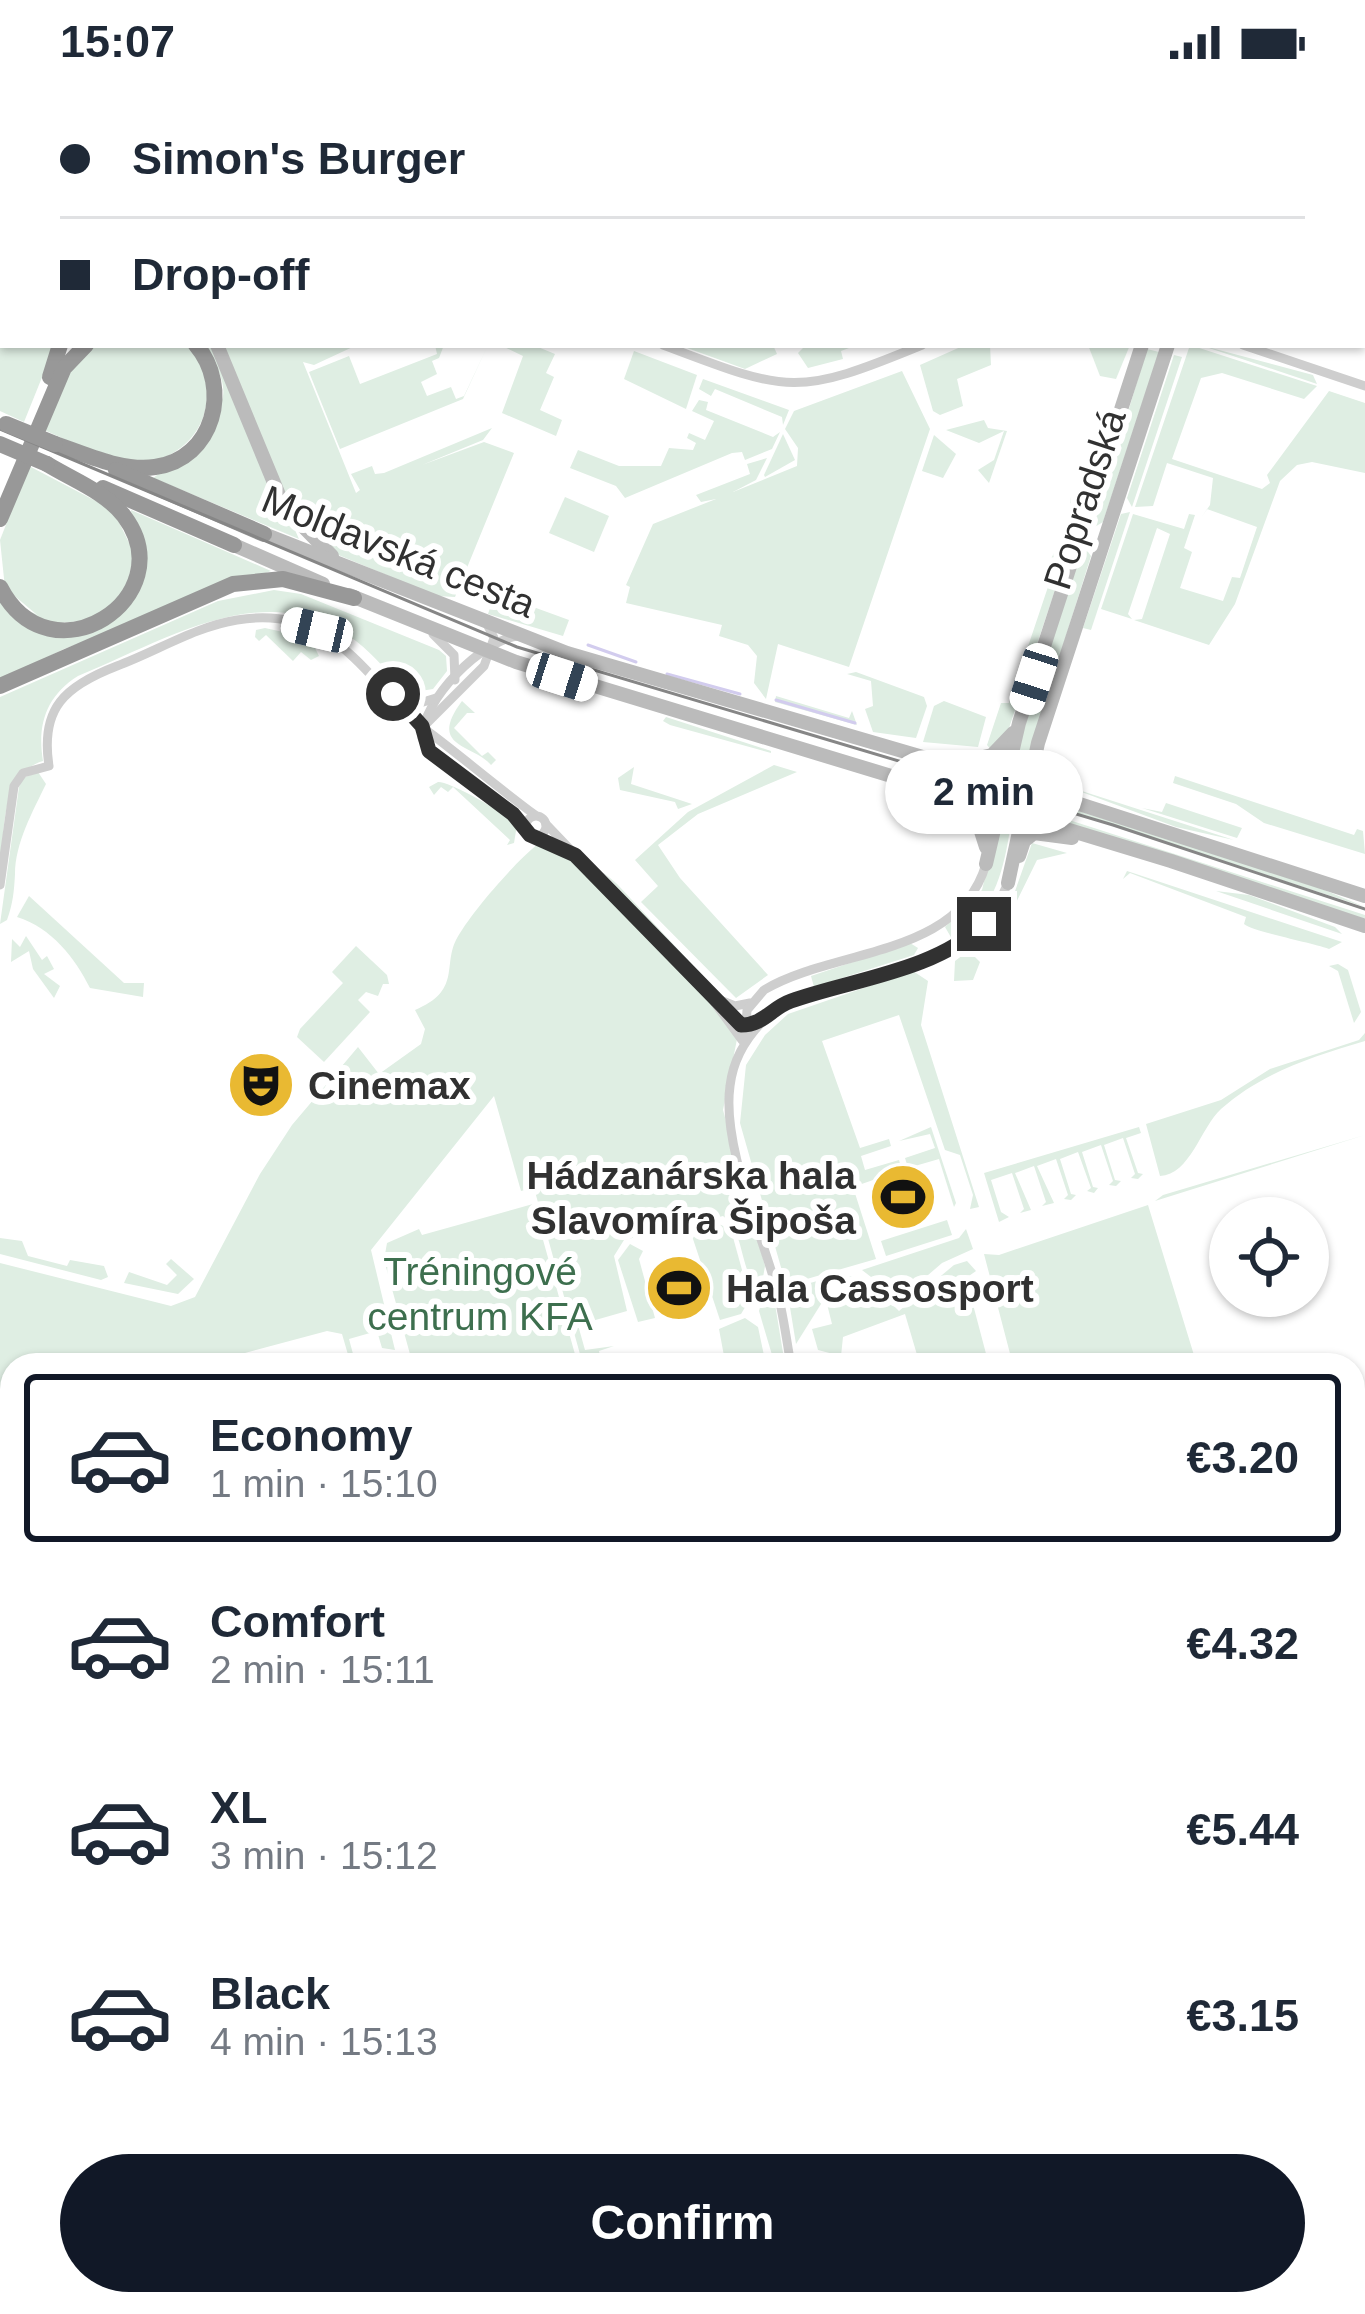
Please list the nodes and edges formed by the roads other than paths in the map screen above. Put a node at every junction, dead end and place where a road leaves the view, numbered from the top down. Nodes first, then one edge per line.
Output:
1 (198, 348) edge
2 (218, 348) edge
3 (671, 348) edge
4 (915, 348) edge
5 (1141, 348) edge
6 (1167, 348) edge
7 (1252, 348) edge
8 (61, 355) edge
9 (1365, 386) edge
10 (3, 422) edge
11 (0, 444) edge
12 (56, 444) junction
13 (46, 464) junction
14 (0, 494) edge
15 (0, 519) edge
16 (264, 534) joint
17 (234, 545) joint
18 (0, 587) edge
19 (353, 598) junction
20 (440, 606) junction
21 (486, 623) junction
22 (429, 631) junction
23 (519, 636) junction
24 (488, 653) junction
25 (455, 680) junction
26 (0, 686) edge
27 (393, 694) junction
28 (441, 696) junction
29 (442, 713) junction
30 (1019, 723) junction
31 (422, 726) junction
32 (443, 742) junction
33 (1037, 743) junction
34 (948, 764) junction
35 (1003, 780) junction
36 (1026, 788) junction
37 (936, 790) junction
38 (1070, 801) junction
39 (996, 808) junction
40 (1019, 814) junction
41 (535, 815) junction
42 (546, 824) junction
43 (525, 826) junction
44 (1081, 834) junction
45 (540, 836) junction
46 (567, 848) junction
47 (986, 864) junction
48 (1008, 883) junction
49 (0, 885) edge
50 (1365, 896) edge
51 (1365, 926) edge
52 (709, 995) junction
53 (750, 1004) junction
54 (732, 1021) junction
55 (763, 1021) junction
56 (746, 1026) junction
57 (744, 1046) junction
58 (777, 1288) junction
59 (761, 1293) dead end
60 (789, 1353) edge

1 - 12 highway
2 - 20 street
3 - 4 street
5 - 30 street, Popradská
6 - 33 street, Popradská
7 - 9 street
8 - 14 highway
8 - 15 highway
10 - 12 highway, bridge
11 - 13 highway, bridge
12 - 16 highway, Moldavská cesta
13 - 17 highway, Moldavská cesta
13 - 18 highway
16 - 20 street, Moldavská cesta
17 - 19 street, Moldavská cesta
19 - 22 street, Moldavská cesta
19 - 26 highway
20 - 21 street, Moldavská cesta
21 - 23 street, Moldavská cesta
21 - 24 street
22 - 24 street, Moldavská cesta
22 - 25 street
23 - 24 street
23 - 34 street, Moldavská cesta
24 - 25 street
24 - 29 street
24 - 37 street, Moldavská cesta
25 - 28 street
27 - 28 street
27 - 31 street
27 - 49 street
28 - 31 street
29 - 31 street
29 - 32 street
30 - 34 street
30 - 35 street, Popradská
31 - 32 street
31 - 43 street
32 - 41 street
33 - 36 street, Popradská
33 - 38 street
34 - 35 street, Moldavská cesta
35 - 36 street, Moldavská cesta
35 - 39 street, Popradská
36 - 38 street, Moldavská cesta
36 - 40 street, Popradská
37 - 39 street, Moldavská cesta
37 - 47 street, Moldavská cesta
38 - 50 street, Moldavská cesta
39 - 40 street, Moldavská cesta
39 - 47 street, Popradská
40 - 44 street, Moldavská cesta
40 - 48 street, Popradská
41 - 42 street
41 - 43 street
42 - 45 street
42 - 46 street
43 - 45 street
44 - 48 street, Moldavská cesta
44 - 51 street, Moldavská cesta
45 - 46 street
46 - 52 street
47 - 53 street
48 - 55 street
52 - 53 street
52 - 54 street
53 - 56 street
54 - 56 street
54 - 57 street
55 - 56 street
55 - 57 street
56 - 57 street
57 - 58 street
58 - 59 street
58 - 60 street

